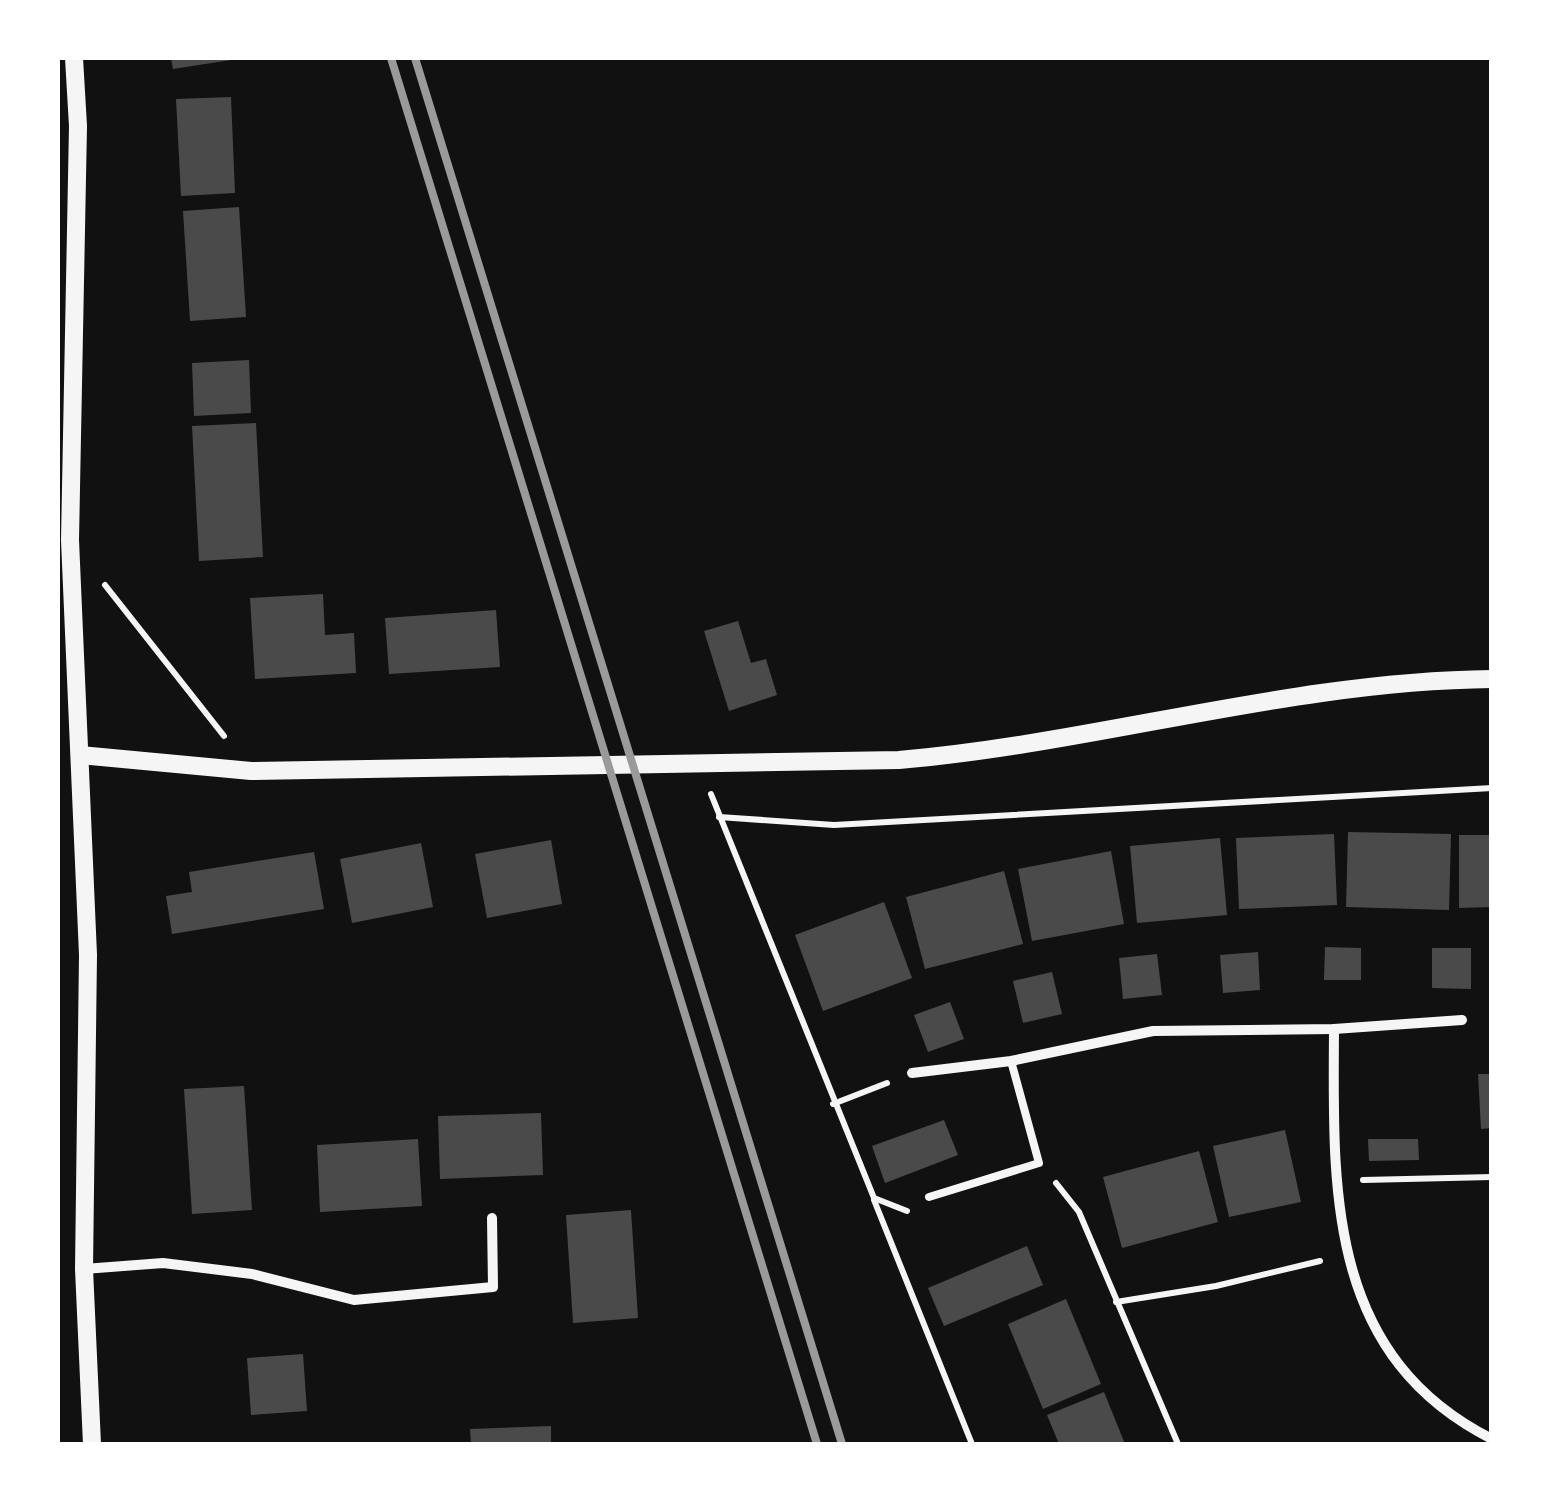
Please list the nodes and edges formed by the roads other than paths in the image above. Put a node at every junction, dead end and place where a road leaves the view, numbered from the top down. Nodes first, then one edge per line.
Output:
1 (74, 58) edge
2 (64, 501) edge
3 (1492, 679) edge
4 (80, 754) junction
5 (1462, 1020) dead end
6 (1334, 1029) junction
7 (1011, 1061) junction
8 (912, 1073) road end
9 (928, 1196) road end
10 (492, 1218) dead end
11 (84, 1269) junction
12 (1492, 1439) edge
13 (92, 1444) edge

1 - 2 street
2 - 4 street
3 - 4 street
4 - 11 street
5 - 6 street
6 - 7 street
6 - 12 street
7 - 8 street
7 - 9 lane
10 - 11 street
11 - 13 street

